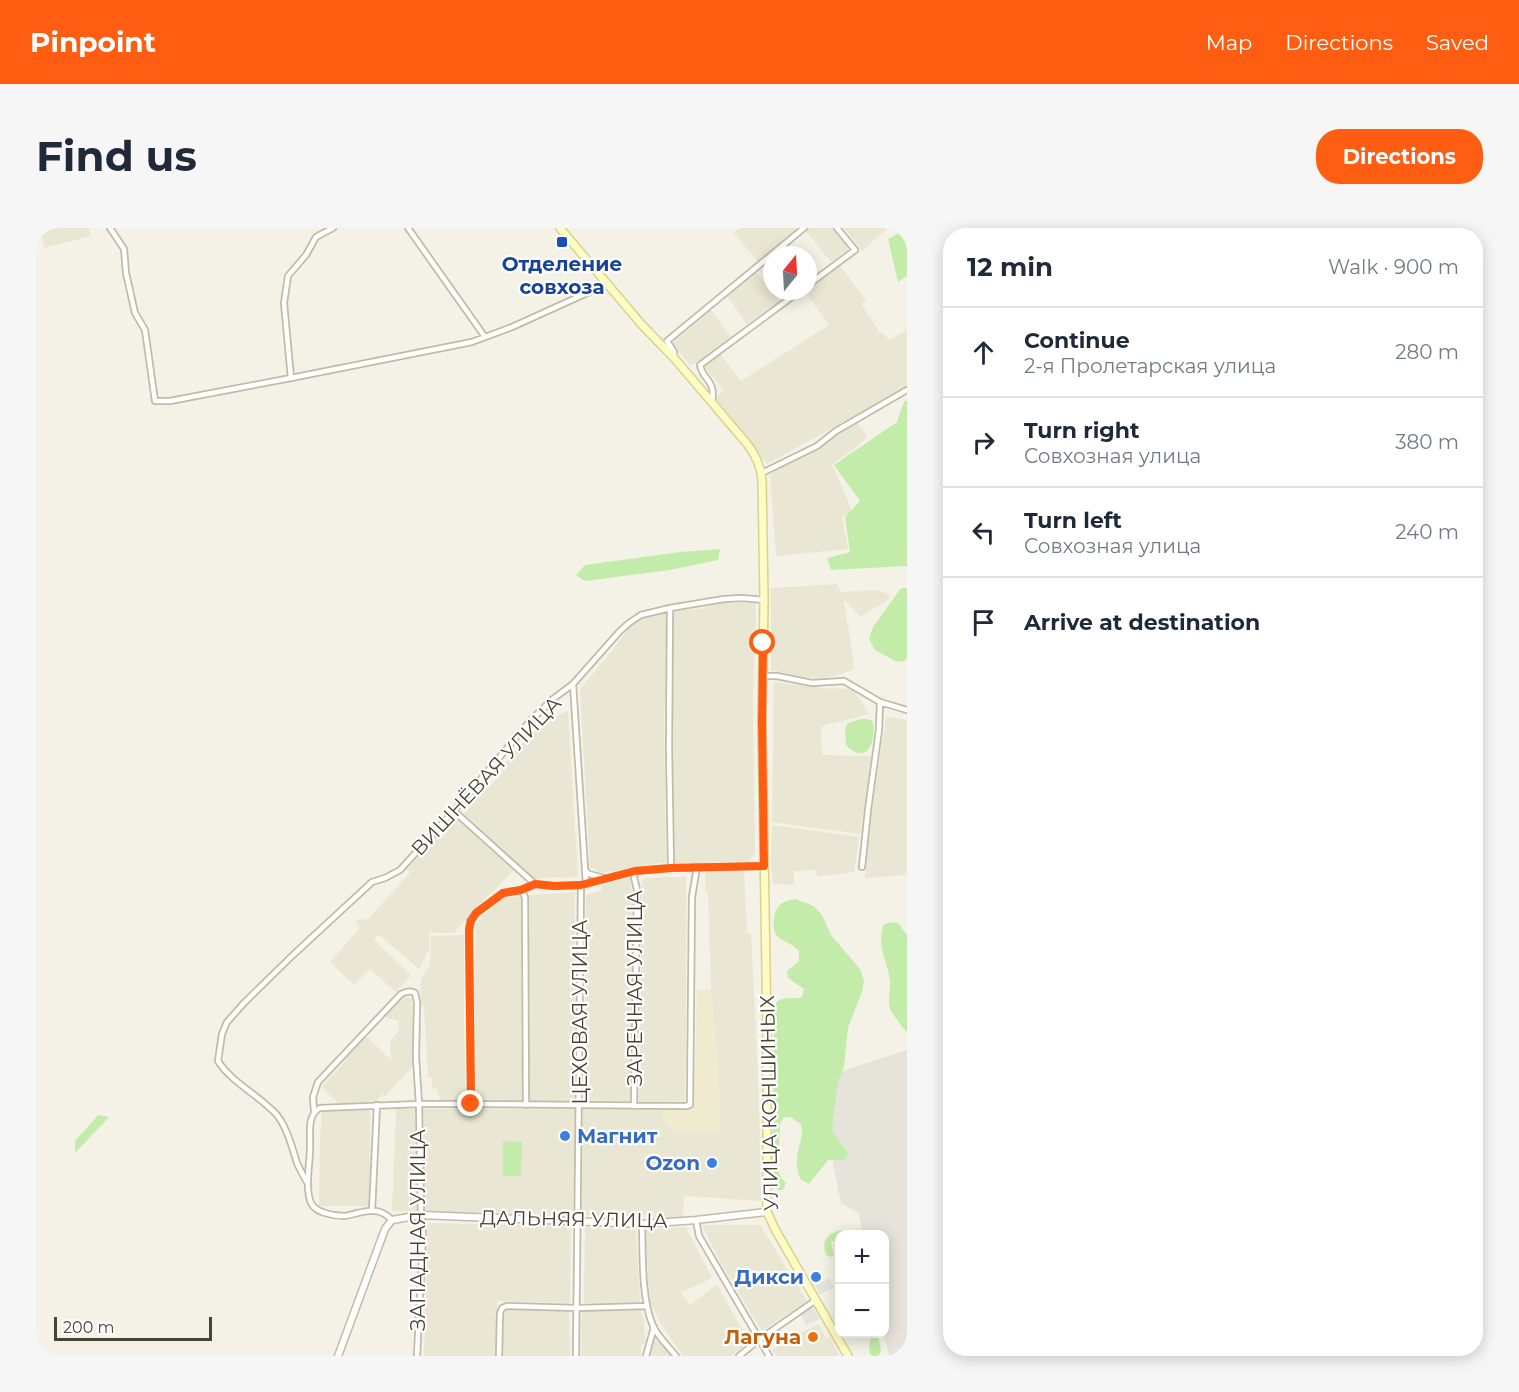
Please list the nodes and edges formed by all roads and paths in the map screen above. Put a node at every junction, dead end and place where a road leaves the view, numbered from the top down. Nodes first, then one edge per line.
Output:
1 (110, 228) edge
2 (333, 228) edge
3 (408, 228) edge
4 (560, 228) edge
5 (804, 228) edge
6 (837, 228) edge
7 (817, 278) edge
8 (607, 284) junction
9 (788, 300) edge
10 (485, 337) junction
11 (675, 359) junction
12 (291, 378) junction
13 (907, 390) edge
14 (712, 402) junction
15 (762, 473) junction
16 (764, 600) junction
17 (670, 608) junction
18 (762, 676) junction
19 (573, 684) junction
20 (880, 702) junction
21 (907, 710) edge
22 (454, 811) junction
23 (764, 866) junction
24 (697, 867) junction
25 (862, 867) dead end
26 (671, 868) junction
27 (585, 870) junction
28 (635, 871) junction
29 (606, 878) junction
30 (535, 884) junction
31 (583, 884) junction
32 (521, 890) junction
33 (418, 1104) junction
34 (471, 1104) junction
35 (377, 1105) junction
36 (526, 1105) junction
37 (580, 1106) junction
38 (634, 1106) junction
39 (314, 1111) junction
40 (308, 1184) junction
41 (372, 1210) junction
42 (767, 1212) junction
43 (421, 1215) junction
44 (392, 1220) junction
45 (696, 1220) junction
46 (577, 1221) junction
47 (642, 1224) junction
48 (816, 1300) junction
49 (647, 1306) junction
50 (578, 1308) junction
51 (654, 1327) junction
52 (760, 1340) junction
53 (338, 1356) edge
54 (417, 1356) edge
55 (499, 1356) edge
56 (576, 1356) edge
57 (646, 1356) edge
58 (676, 1356) edge
59 (739, 1356) edge
60 (769, 1356) edge
61 (848, 1356) edge

1 - 12 street
2 - 12 street
3 - 10 street
4 - 8 main road
5 - 11 street
6 - 7 street
8 - 10 street
8 - 11 main road
9 - 14 street
10 - 12 street
11 - 14 main road
13 - 15 street
14 - 15 main road
15 - 16 main road, УЛИЦА КОНШИНЫХ
16 - 17 street, ВИШНЁВАЯ УЛИЦА
16 - 18 main road, УЛИЦА КОНШИНЫХ
17 - 19 street, ВИШНЁВАЯ УЛИЦА
17 - 26 street
18 - 20 street
18 - 23 main road, УЛИЦА КОНШИНЫХ
19 - 22 street, ВИШНЁВАЯ УЛИЦА
19 - 27 street, ЦЕХОВАЯ УЛИЦА
20 - 21 street
20 - 25 street
22 - 30 street
22 - 40 street, ВИШНЁВАЯ УЛИЦА
23 - 24 street
23 - 42 main road, УЛИЦА КОНШИНЫХ
24 - 26 street
24 - 38 street
26 - 28 street
27 - 29 street
27 - 31 street, ЦЕХОВАЯ УЛИЦА
28 - 29 street
28 - 38 street, ЗАРЕЧНАЯ УЛИЦА
29 - 31 street
30 - 31 street
30 - 32 street
31 - 37 street, ЦЕХОВАЯ УЛИЦА
32 - 34 street
32 - 36 street
33 - 34 street
33 - 35 street
33 - 39 street
33 - 43 street, ЗАПАДНАЯ УЛИЦА
34 - 36 street
35 - 39 street
35 - 41 street
36 - 37 street
37 - 38 street
37 - 46 street, ЦЕХОВАЯ УЛИЦА
39 - 40 street
40 - 41 street
41 - 44 street
42 - 45 street, ДАЛЬНЯЯ УЛИЦА
42 - 48 main road, УЛИЦА КОНШИНЫХ
43 - 44 street, ДАЛЬНЯЯ УЛИЦА
43 - 46 street, ДАЛЬНЯЯ УЛИЦА
43 - 54 street, ЗАПАДНАЯ УЛИЦА
44 - 53 street
45 - 47 street, ДАЛЬНЯЯ УЛИЦА
45 - 52 street
46 - 47 street, ДАЛЬНЯЯ УЛИЦА
46 - 50 street, ЦЕХОВАЯ УЛИЦА
47 - 49 street
48 - 52 street
48 - 61 main road, УЛИЦА КОНШИНЫХ
49 - 50 street
49 - 51 street
50 - 55 street
50 - 56 street, ЦЕХОВАЯ УЛИЦА
51 - 57 street
51 - 58 street
52 - 59 street
52 - 60 street

